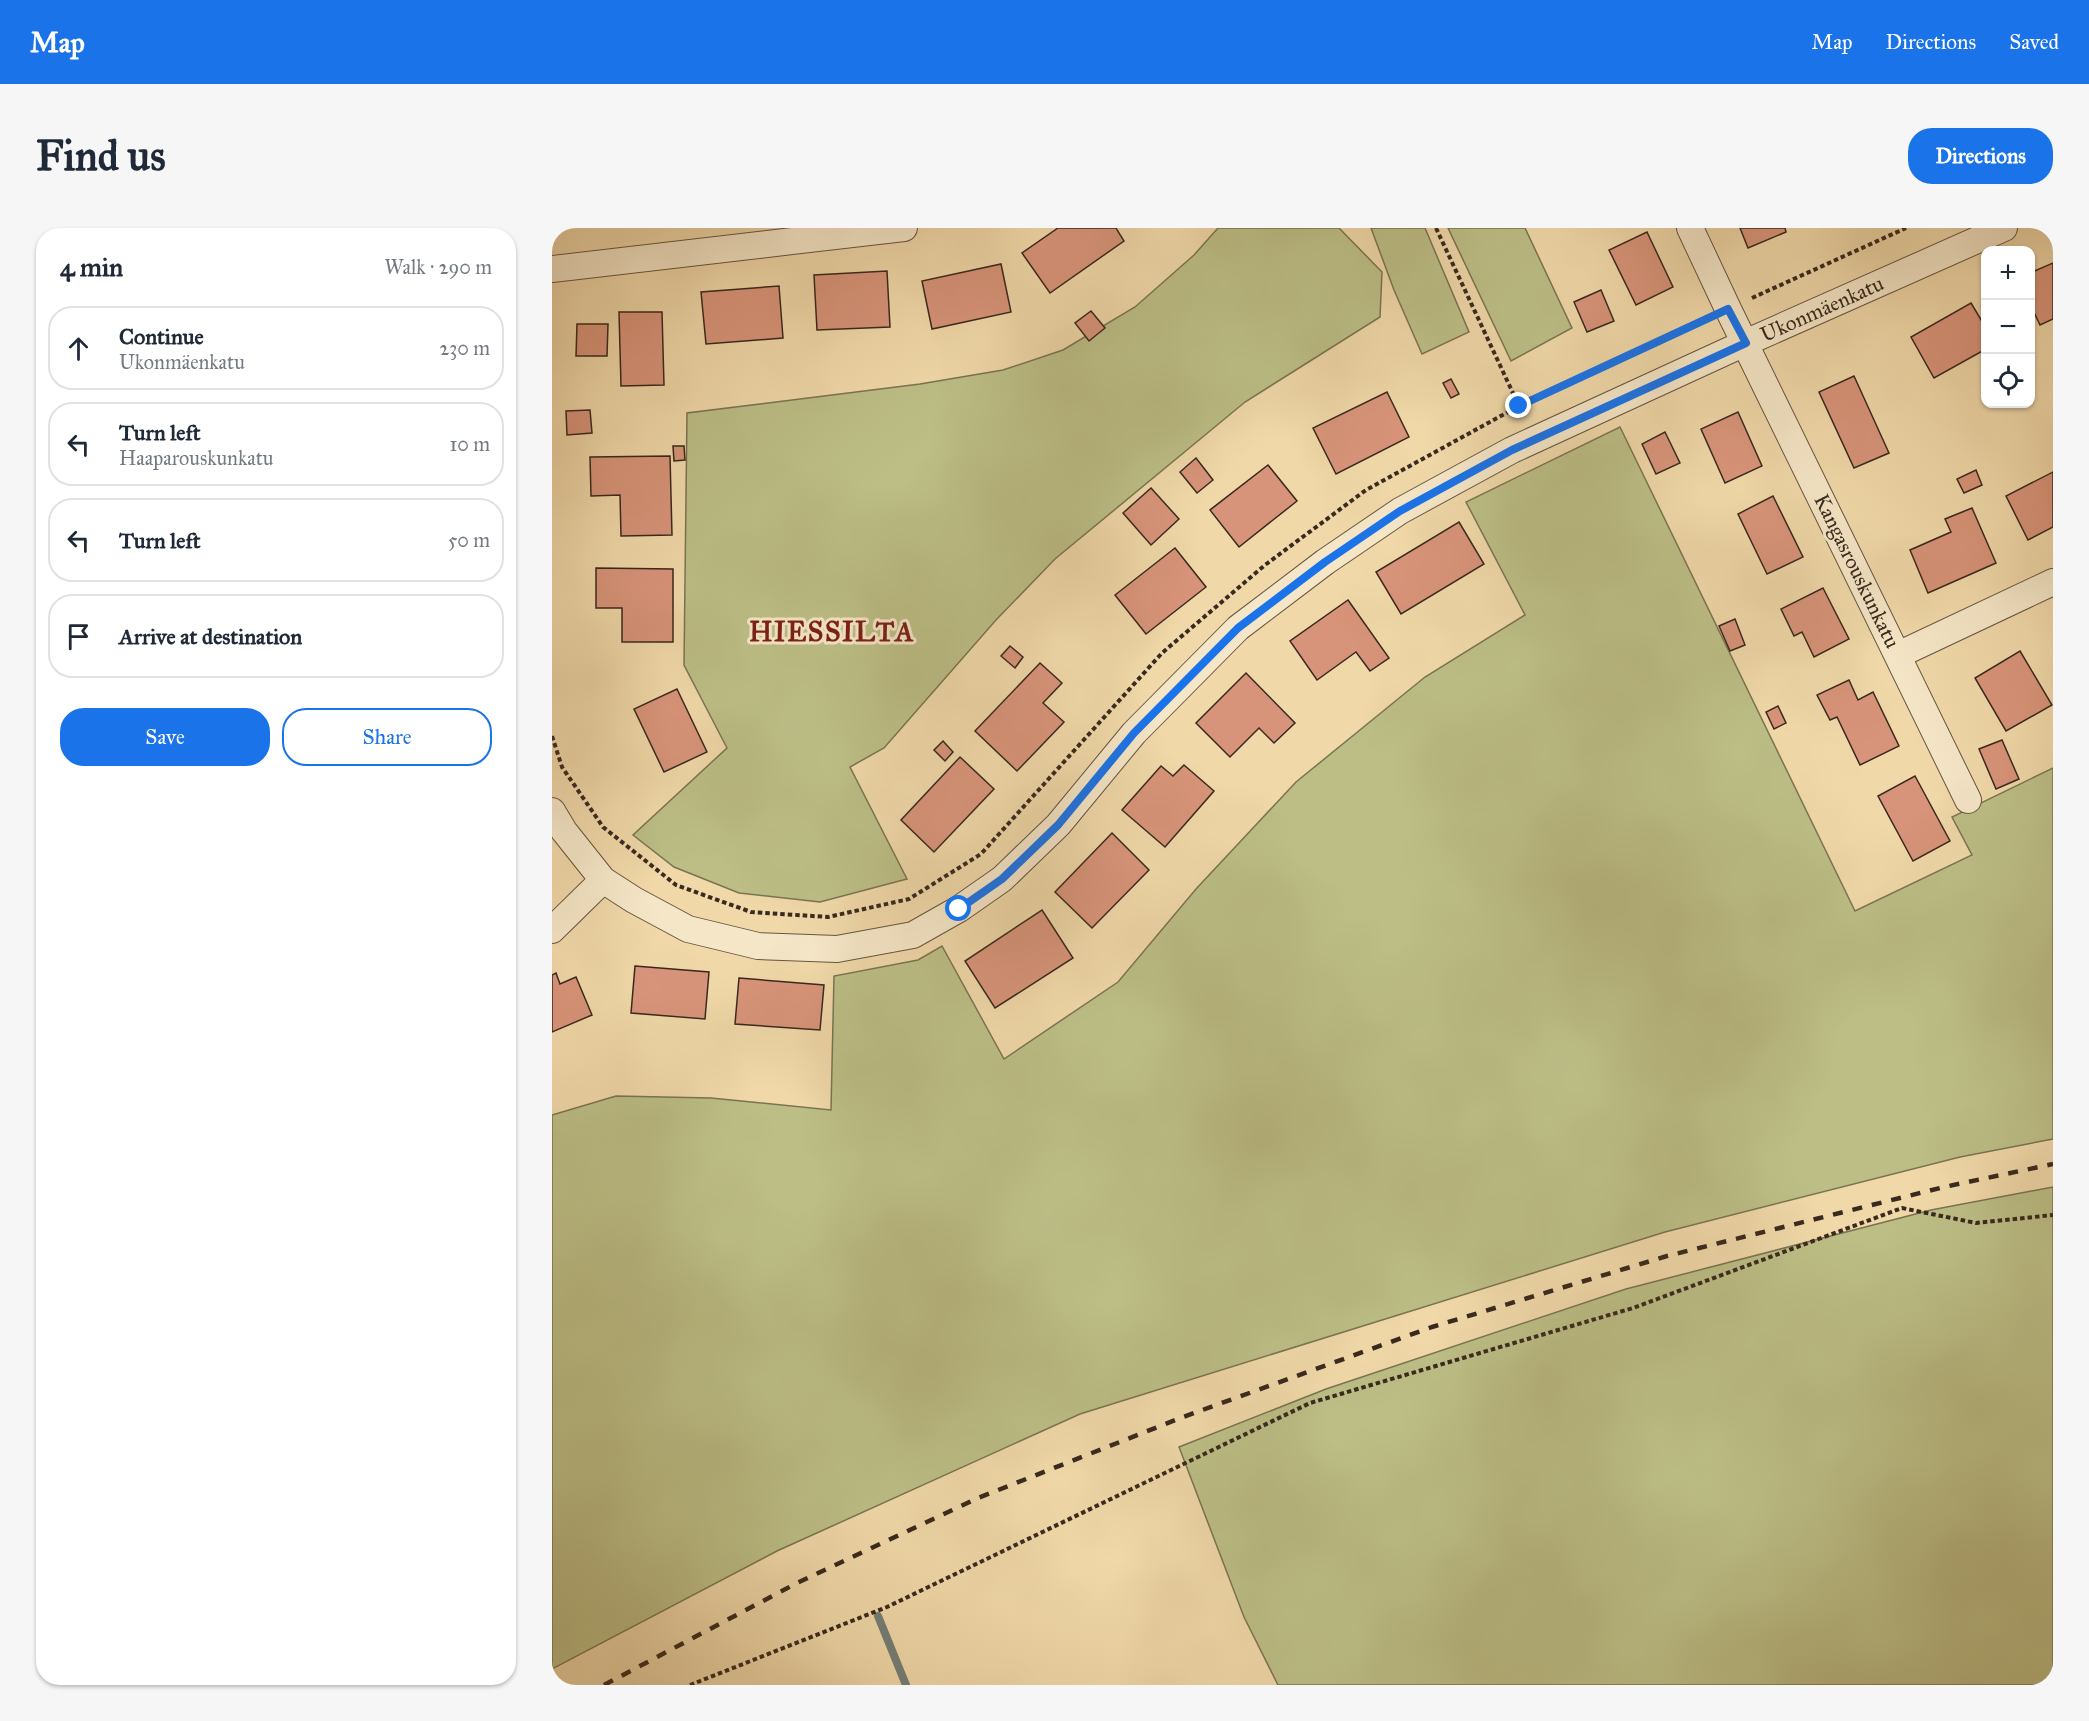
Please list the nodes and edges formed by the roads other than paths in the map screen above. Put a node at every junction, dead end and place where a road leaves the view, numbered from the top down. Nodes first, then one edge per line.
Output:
1 (904, 228) edge
2 (1690, 228) edge
3 (2004, 228) edge
4 (552, 269) edge
5 (1746, 343) junction
6 (2053, 582) edge
7 (1898, 656) junction
8 (1968, 800) dead end
9 (552, 811) edge
10 (603, 880) junction
11 (552, 930) edge

1 - 4 street
2 - 5 street, Kangasrouskunkatu
3 - 5 street, Ukonmäenkatu
5 - 7 street, Kangasrouskunkatu
5 - 10 street, Ukonmäenkatu
6 - 7 street
7 - 8 street, Kangasrouskunkatu
9 - 10 street, Ukonmäenkatu
10 - 11 street

